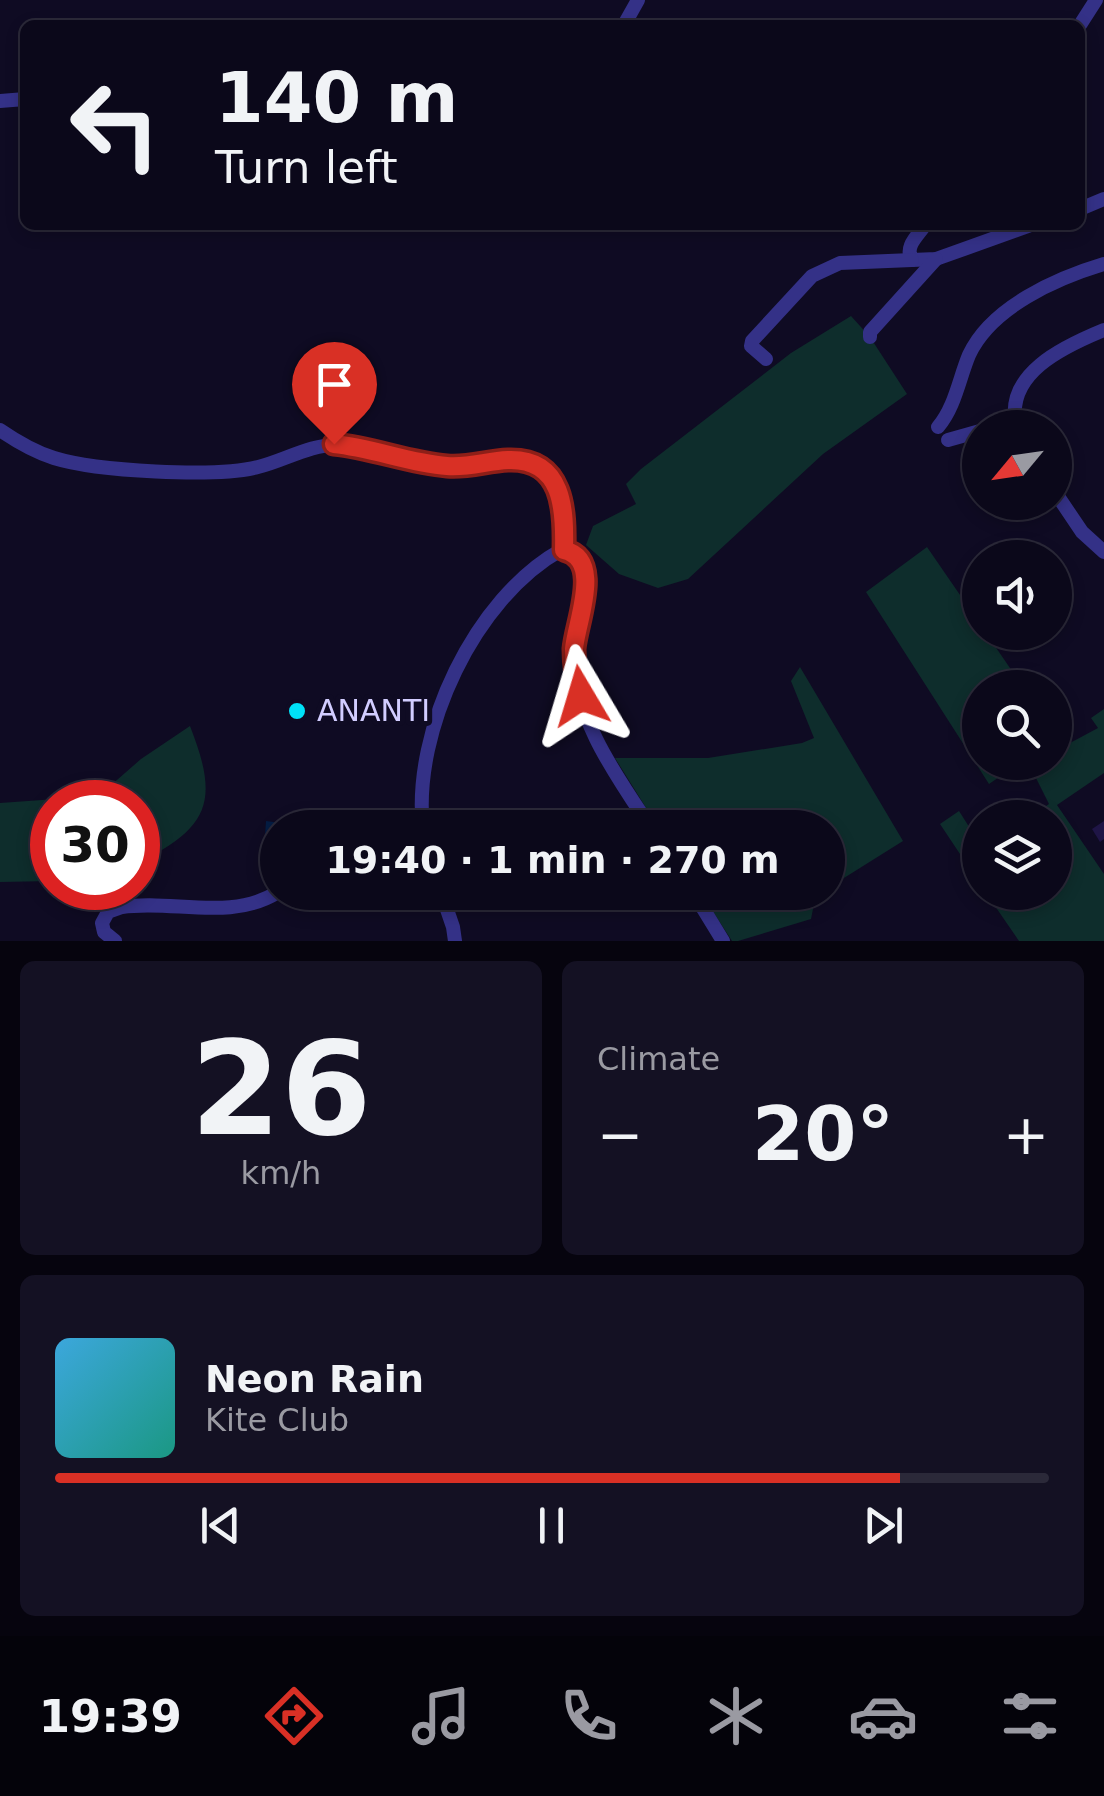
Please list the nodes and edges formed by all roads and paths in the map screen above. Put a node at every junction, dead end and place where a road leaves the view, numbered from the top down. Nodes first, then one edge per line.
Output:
1 (922, 230) edge
2 (1016, 230) edge
3 (936, 259) junction
4 (912, 260) junction
5 (1104, 264) edge
6 (1104, 330) edge
7 (870, 337) dead end
8 (766, 359) dead end
9 (1014, 410) edge
10 (0, 430) edge
11 (962, 432) edge
12 (1072, 517) edge
13 (564, 550) junction
14 (1104, 552) edge
15 (423, 810) edge
16 (639, 810) edge
17 (260, 900) edge
18 (448, 910) edge
19 (705, 910) edge
20 (115, 941) edge
21 (455, 941) edge
22 (723, 941) edge

1 - 4 street
2 - 3 street
3 - 4 street
3 - 7 street
4 - 8 street
5 - 11 street
6 - 9 street
10 - 13 street
12 - 14 street
13 - 15 street
13 - 16 street
17 - 20 street
18 - 21 street
19 - 22 street

